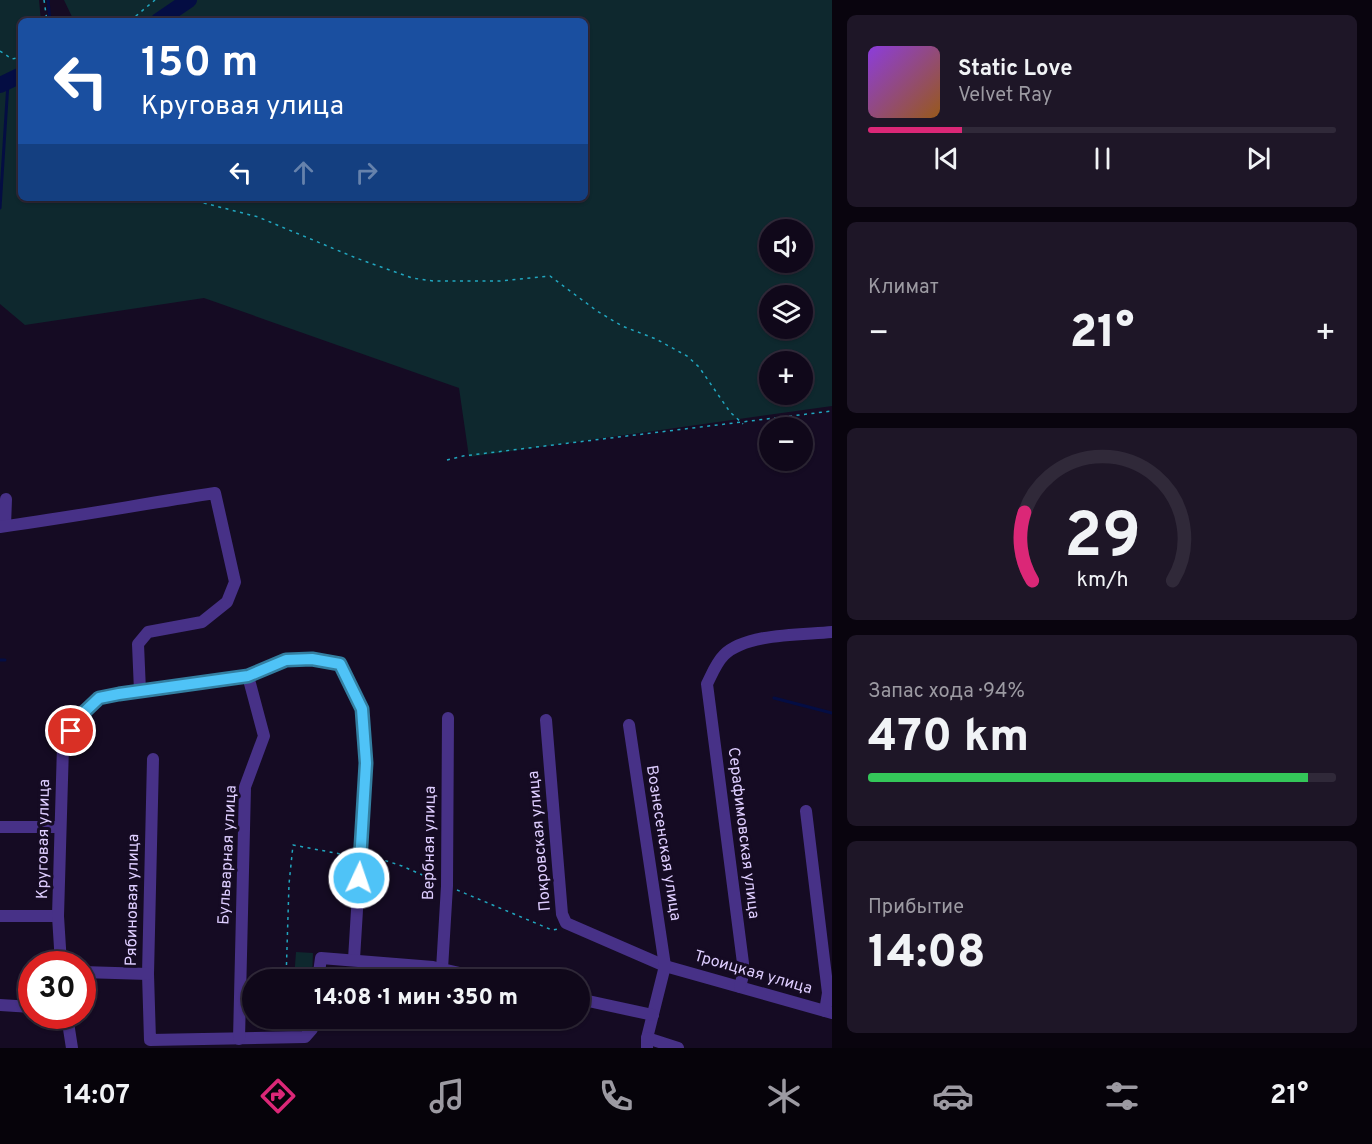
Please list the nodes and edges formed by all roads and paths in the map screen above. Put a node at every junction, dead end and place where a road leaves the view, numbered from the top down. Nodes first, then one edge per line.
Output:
1 (44, 0) edge
2 (155, 0) edge
3 (47, 18) edge
4 (134, 18) edge
5 (0, 51) edge
6 (18, 58) edge
7 (202, 201) edge
8 (832, 411) edge
9 (743, 424) junction
10 (447, 460) dead end
11 (6, 499) dead end
12 (3, 527) edge
13 (832, 632) edge
14 (248, 676) junction
15 (140, 691) junction
16 (448, 718) dead end
17 (546, 720) dead end
18 (629, 724) dead end
19 (153, 759) dead end
20 (806, 811) dead end
21 (0, 827) edge
22 (60, 827) junction
23 (360, 856) junction
24 (447, 886) junction
25 (0, 916) edge
26 (58, 916) junction
27 (574, 927) junction
28 (60, 951) edge
29 (354, 960) junction
30 (665, 966) junction
31 (286, 969) edge
32 (320, 969) edge
33 (442, 969) joint
34 (96, 972) edge
35 (148, 974) junction
36 (740, 987) junction
37 (590, 1001) edge
38 (0, 1005) edge
39 (18, 1006) edge
40 (829, 1012) edge
41 (652, 1015) junction
42 (69, 1029) edge
43 (312, 1029) edge
44 (239, 1040) junction
45 (647, 1043) edge
46 (72, 1048) edge
47 (678, 1048) edge

1 - 3 path
2 - 4 path
5 - 6 path
7 - 9 path
8 - 9 path
9 - 10 path
11 - 12 street
12 - 15 street
13 - 36 street, Серафимовская улица
14 - 15 street, Круговая улица
14 - 23 street, Круговая улица
14 - 44 street, Бульварная улица
15 - 22 street, Круговая улица
16 - 24 street, Вербная улица
17 - 27 street, Покровская улица
18 - 30 street, Вознесенская улица
19 - 35 street, Рябиновая улица
20 - 40 street
21 - 22 street
22 - 26 street, Круговая улица
23 - 24 path
23 - 29 street, Круговая улица
23 - 31 path
24 - 27 path
24 - 33 street, Вербная улица
25 - 26 street
26 - 28 street, Круговая улица
27 - 30 street
29 - 32 street
29 - 33 street
30 - 36 street, Троицкая улица
30 - 41 street
34 - 35 street
35 - 44 street, Рябиновая улица
36 - 40 street, Троицкая улица
37 - 41 street
38 - 39 street
41 - 45 street
42 - 46 street
43 - 44 street
45 - 47 street

